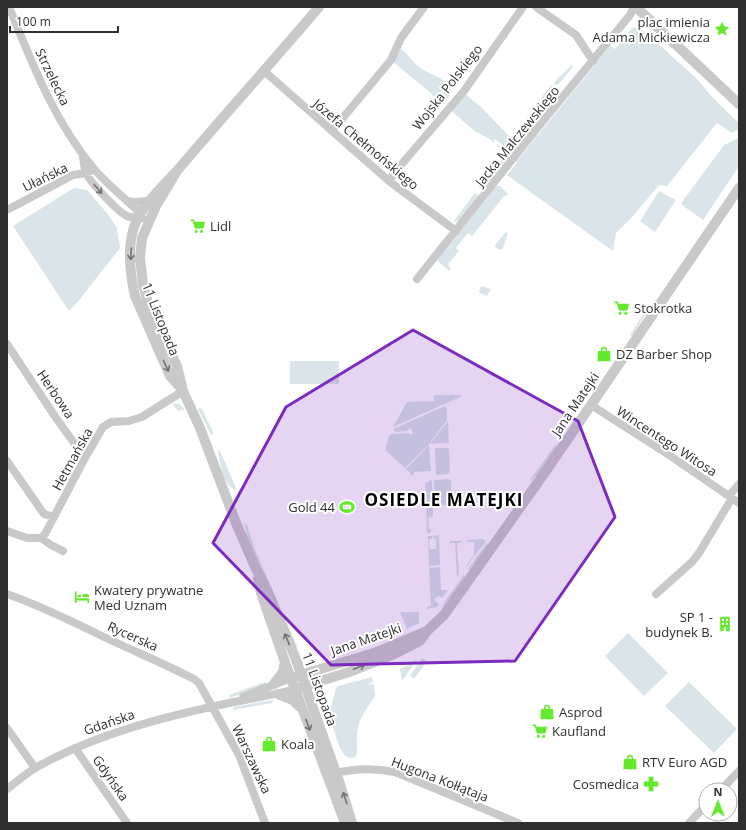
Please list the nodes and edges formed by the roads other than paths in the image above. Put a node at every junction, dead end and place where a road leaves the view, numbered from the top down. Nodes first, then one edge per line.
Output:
1 (10, 7) edge
2 (319, 7) edge
3 (424, 7) edge
4 (523, 7) edge
5 (536, 7) edge
6 (635, 7) edge
7 (593, 61) junction
8 (264, 71) junction
9 (739, 104) edge
10 (332, 131) junction
11 (90, 171) junction
12 (177, 171) junction
13 (389, 181) junction
14 (739, 188) edge
15 (127, 201) junction
16 (148, 202) junction
17 (7, 210) edge
18 (123, 214) junction
19 (144, 218) junction
20 (456, 231) junction
21 (132, 235) junction
22 (417, 279) dead end
23 (7, 344) edge
24 (183, 391) junction
25 (591, 405) junction
26 (85, 458) junction
27 (7, 461) edge
28 (739, 484) edge
29 (734, 499) edge
30 (54, 518) junction
31 (7, 531) edge
32 (41, 538) junction
33 (63, 551) dead end
34 (255, 567) junction
35 (7, 594) edge
36 (656, 594) dead end
37 (427, 631) junction
38 (295, 657) junction
39 (285, 661) junction
40 (319, 669) junction
41 (302, 675) junction
42 (291, 678) junction
43 (322, 680) junction
44 (274, 684) junction
45 (306, 685) junction
46 (294, 689) junction
47 (278, 694) junction
48 (229, 703) junction
49 (313, 706) junction
50 (213, 707) junction
51 (302, 709) junction
52 (7, 728) edge
53 (75, 748) junction
54 (35, 768) junction
55 (739, 771) edge
56 (332, 774) junction
57 (729, 782) edge
58 (7, 789) edge
59 (698, 813) edge
60 (127, 823) edge
61 (266, 823) edge
62 (345, 823) edge
63 (352, 823) edge
64 (518, 823) edge
65 (689, 823) edge

1 - 11 street, Strzelecka
2 - 8 street, 11 Listopada
3 - 10 street
4 - 13 street, Wojska Polskiego
5 - 7 street
6 - 7 street, Jacka Malczewskiego
6 - 9 street
7 - 20 street, Jacka Malczewskiego
8 - 10 street, Józefa Chełmońskiego
8 - 12 street, 11 Listopada
10 - 13 street, Józefa Chełmońskiego
11 - 15 street, Strzelecka
11 - 17 street, Ułańska
11 -> 18 street, Strzelecka
12 - 16 street, 11 Listopada
12 - 19 street, 11 Listopada
13 - 20 street, Józefa Chełmońskiego
14 - 25 street, Jana Matejki
15 - 16 street
15 - 19 street, Strzelecka
16 - 19 street, 11 Listopada
18 - 19 street
18 - 21 street, Strzelecka
19 - 21 street, 11 Listopada
19 - 24 street, 11 Listopada
20 - 22 street, Jacka Malczewskiego
21 -> 24 street, 11 Listopada
23 - 26 street, Herbowa
24 - 26 street, Hetmańska
24 - 34 street, 11 Listopada
25 - 29 street, Wincentego Witosa
25 - 37 street, Jana Matejki
26 - 30 street, Hetmańska
27 - 30 street
28 - 29 street
29 - 36 street
30 - 32 street, Hetmańska
31 - 32 street
32 - 33 street
38 -> 34 street, 11 Listopada
34 - 39 street, 11 Listopada
35 - 50 street, Rycerska
37 - 40 street, Jana Matejki
43 -> 37 street, Jana Matejki
38 - 40 street
38 - 41 street, 11 Listopada
39 - 42 street, 11 Listopada
39 - 44 street
40 - 41 street, Jana Matejki
41 - 42 street, Jana Matejki
41 - 45 street, 11 Listopada
42 - 44 street, Gdańska
42 - 46 street, 11 Listopada
43 - 45 street, Jana Matejki
43 - 49 street
44 - 48 street, Gdańska
45 - 46 street, Gdańska
45 - 49 street, 11 Listopada
46 - 47 street, Gdańska
46 - 51 street, 11 Listopada
47 - 48 street, Gdańska
47 - 51 street
48 - 50 street, Gdańska
49 - 56 street, 11 Listopada
50 - 53 street, Gdańska
50 - 61 street, Warszawska
51 -> 56 street, 11 Listopada
52 - 54 street
53 - 54 street, Gdańska
53 - 60 street, Gdyńska
54 - 58 street, Gdańska
55 - 57 street
56 - 62 street, 11 Listopada
63 -> 56 street, 11 Listopada
56 - 64 street, Hugona Kołłątaja
59 - 65 street

